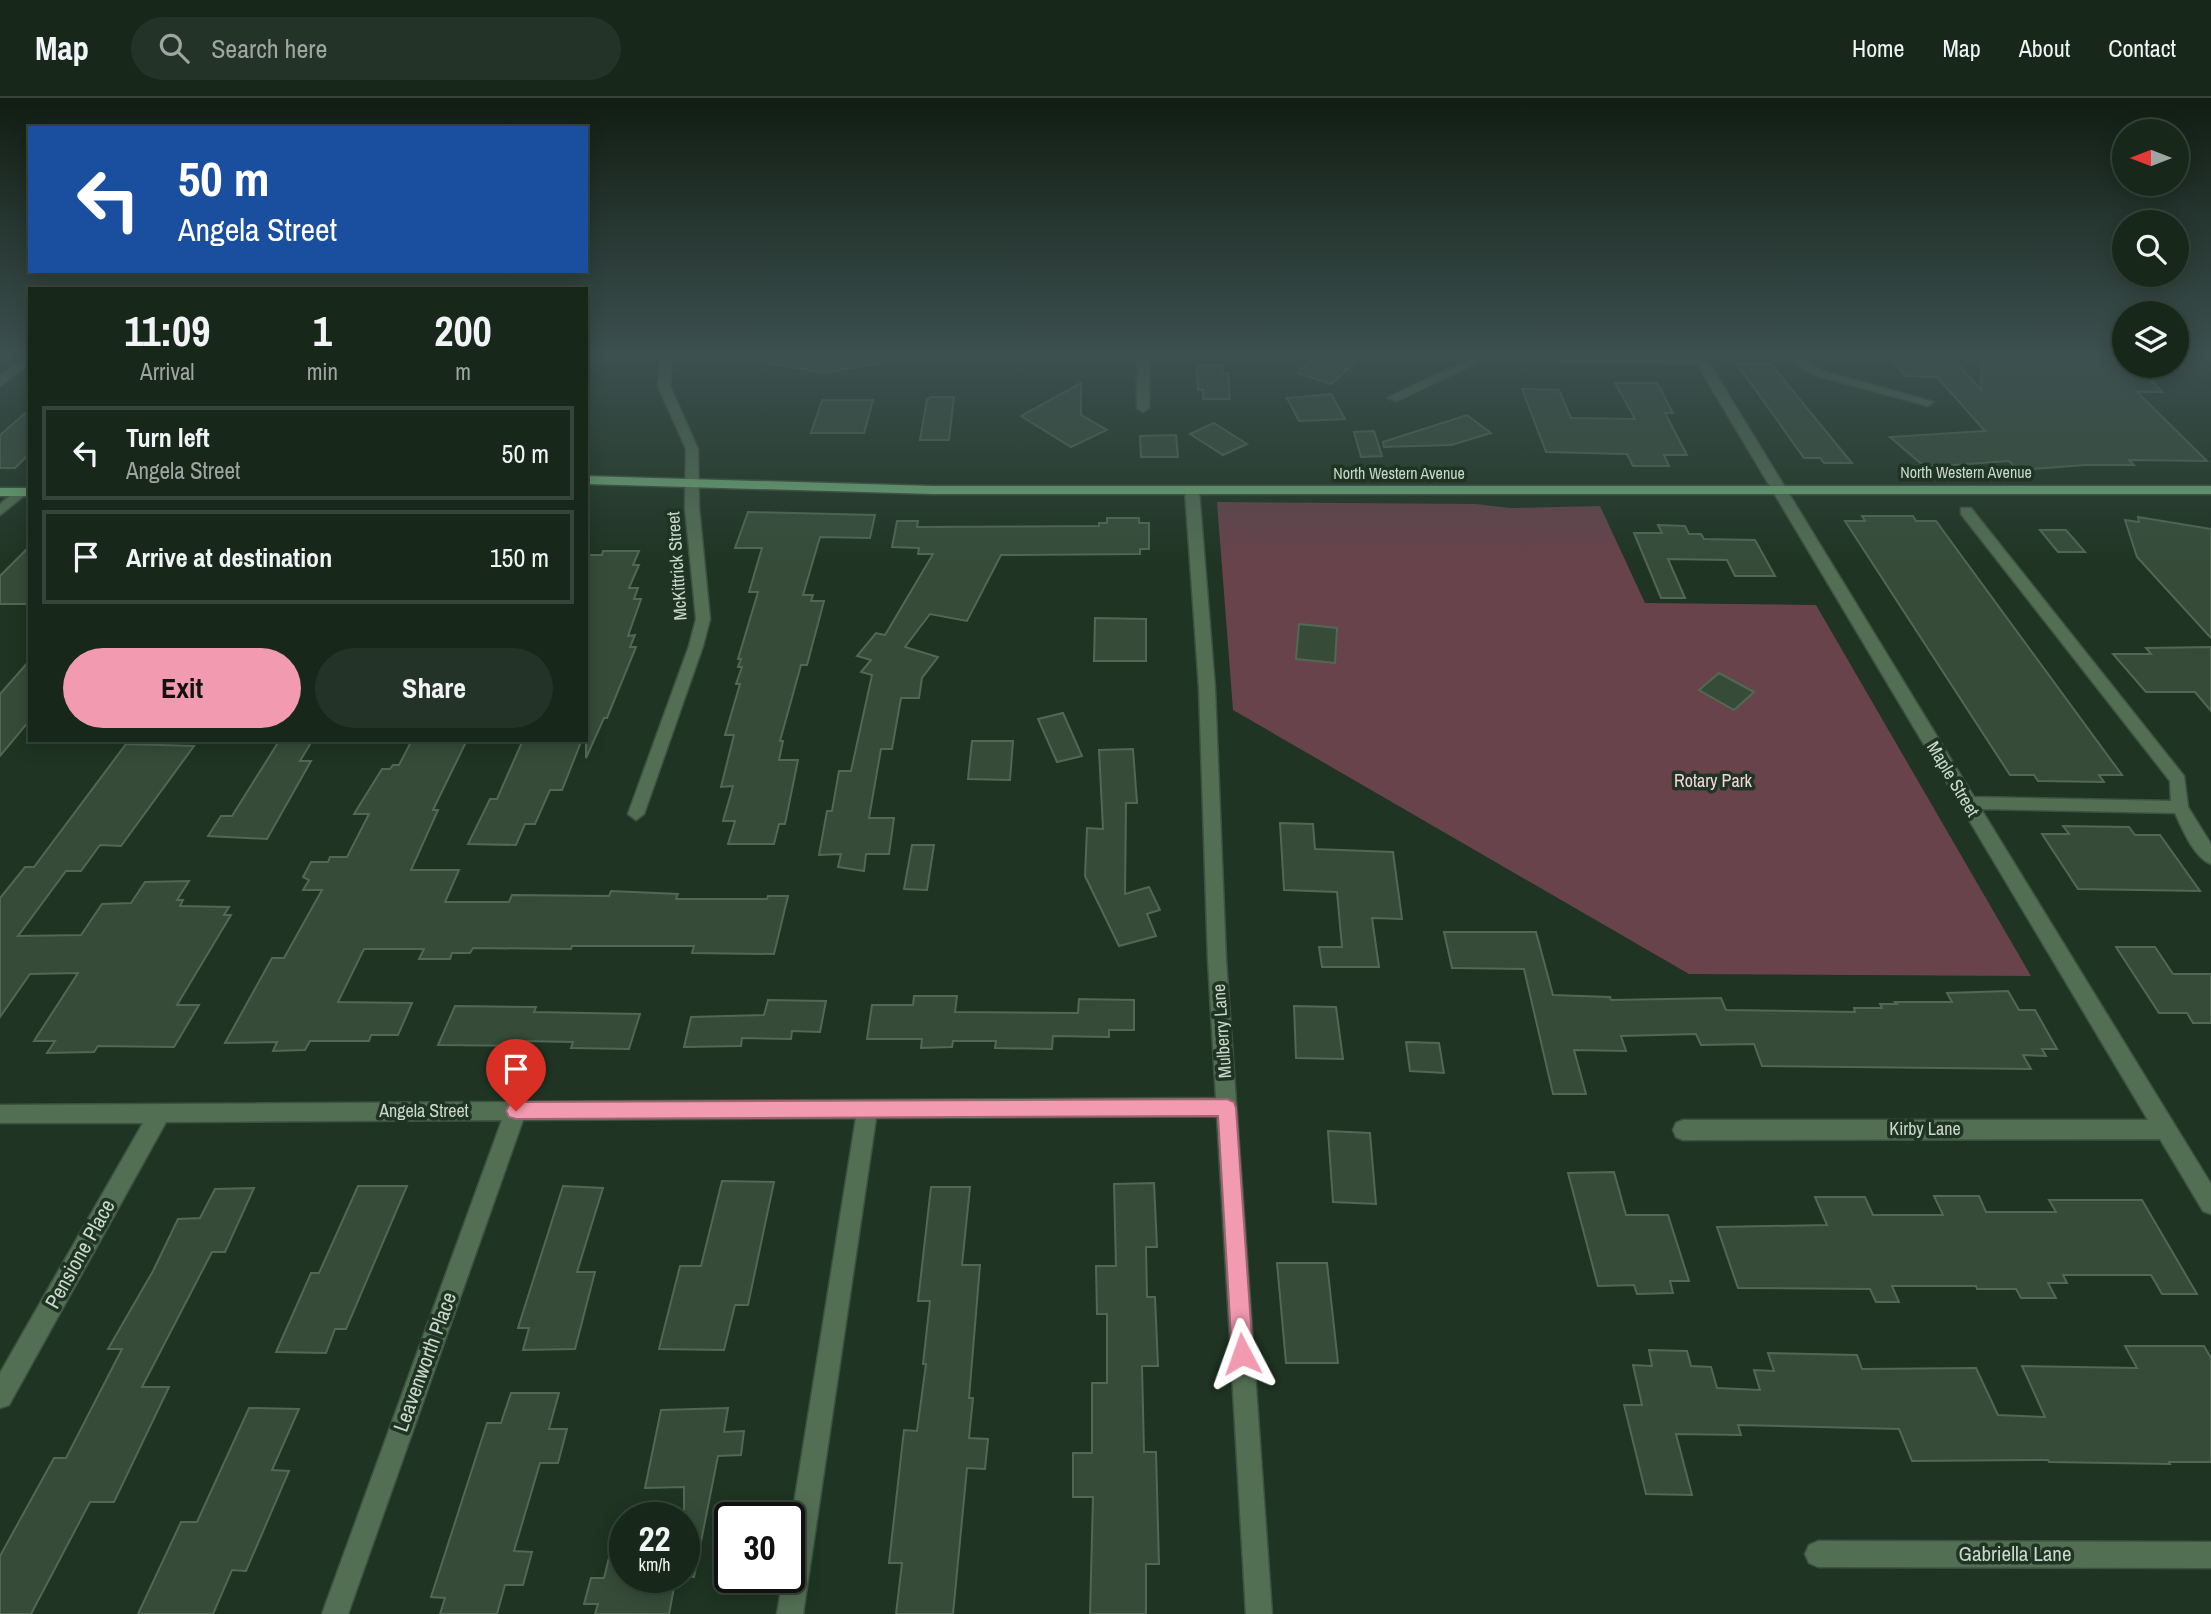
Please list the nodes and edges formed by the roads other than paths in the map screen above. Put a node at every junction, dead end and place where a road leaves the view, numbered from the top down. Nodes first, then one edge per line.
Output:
1 (681, 424) edge
2 (1739, 424) edge
3 (588, 480) edge
4 (692, 483) junction
5 (1778, 489) junction
6 (1192, 490) junction
7 (2211, 490) edge
8 (0, 492) edge
9 (25, 492) edge
10 (0, 511) edge
11 (1966, 511) dead end
12 (1968, 803) junction
13 (2180, 807) junction
14 (636, 814) dead end
15 (2211, 857) edge
16 (1227, 1108) junction
17 (516, 1111) junction
18 (867, 1111) junction
19 (160, 1113) junction
20 (0, 1114) edge
21 (2166, 1129) junction
22 (1684, 1130) dead end
23 (2211, 1204) edge
24 (0, 1396) edge
25 (1818, 1554) dead end
26 (2211, 1555) edge
27 (335, 1614) edge
28 (790, 1614) edge
29 (1259, 1614) edge

1 - 4 street, McKittrick Street
2 - 5 street, Maple Street
3 - 4 main road, North Western Avenue
4 - 6 main road, North Western Avenue
4 - 14 street, McKittrick Street
5 - 6 main road, North Western Avenue
5 - 7 main road, North Western Avenue
5 - 12 street, Maple Street
6 - 16 street, Mulberry Lane
8 - 9 main road
9 - 10 street
11 - 13 street
12 - 13 street
12 - 21 street, Maple Street
13 - 15 street
16 - 18 street, Angela Street
16 - 29 street, Mulberry Lane
17 - 18 street, Angela Street
17 - 19 street, Angela Street
17 - 27 street, Leavenworth Place
18 - 28 street
19 - 20 street, Angela Street
19 - 24 street, Pensione Place
21 - 22 street, Kirby Lane
21 - 23 street, Maple Street
25 - 26 street, Gabriella Lane

